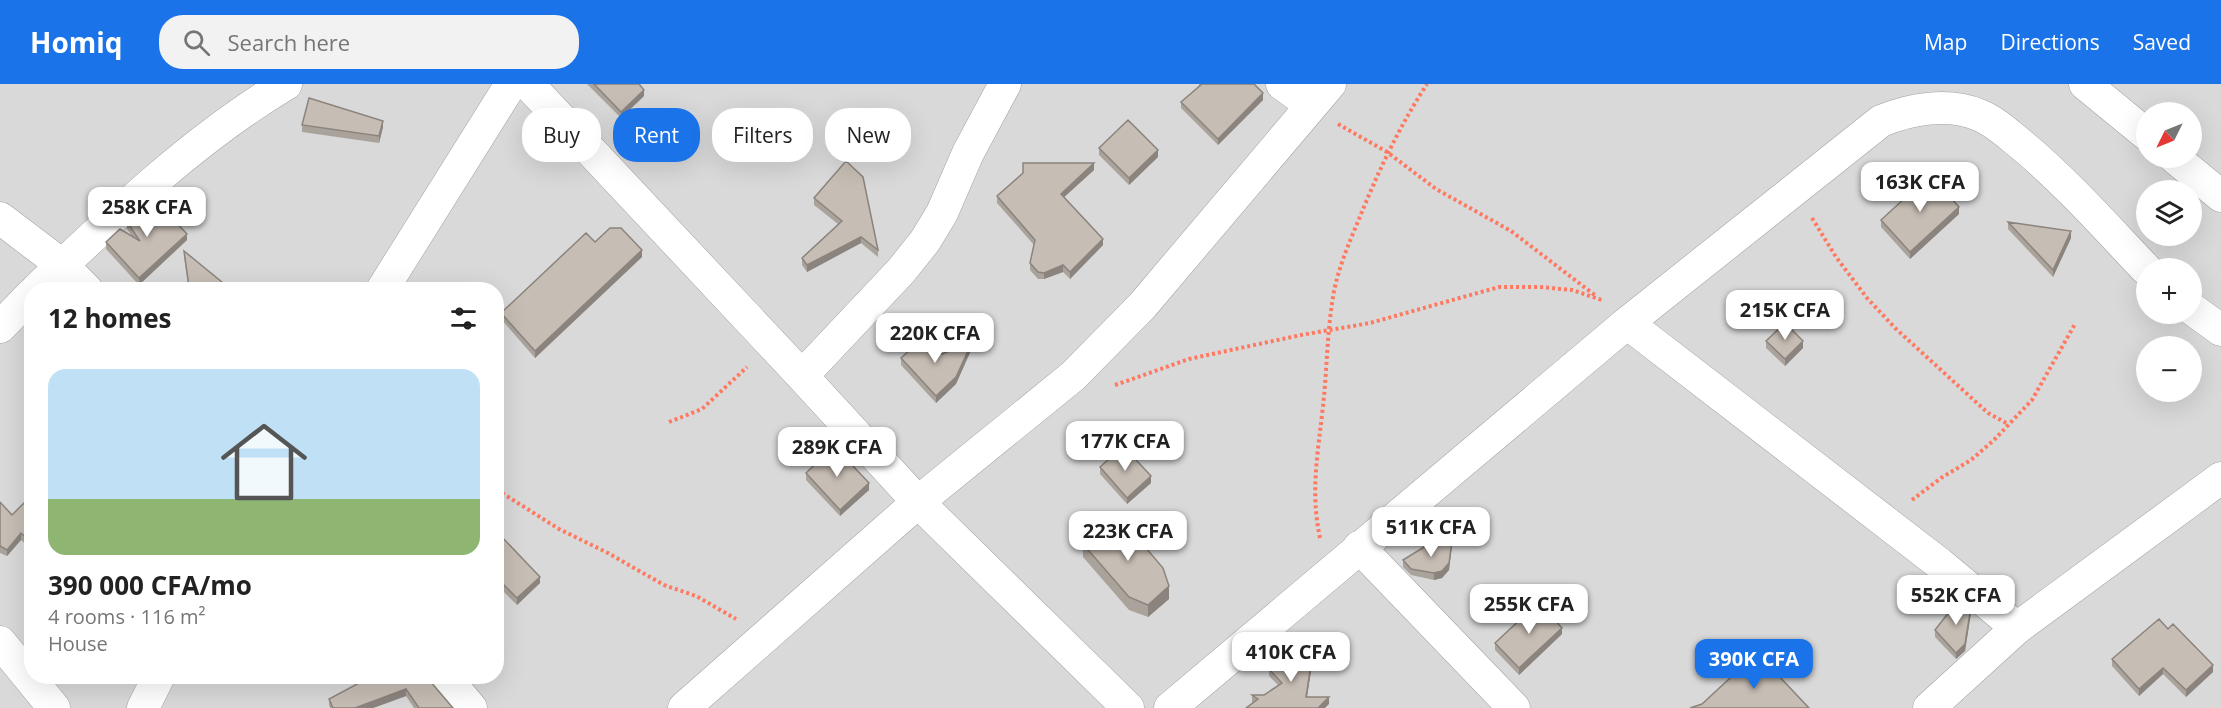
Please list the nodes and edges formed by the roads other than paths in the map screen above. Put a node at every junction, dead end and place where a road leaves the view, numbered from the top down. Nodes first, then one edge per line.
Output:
1 (286, 84) edge
2 (511, 84) edge
3 (528, 84) edge
4 (1005, 84) edge
5 (1282, 84) edge
6 (2085, 84) edge
7 (1320, 95) edge
8 (2136, 126) edge
9 (2187, 168) edge
10 (2221, 196) edge
11 (0, 218) edge
12 (2136, 258) edge
13 (62, 265) junction
14 (44, 282) edge
15 (79, 282) edge
16 (387, 282) edge
17 (24, 302) edge
18 (2202, 316) edge
19 (1627, 323) junction
20 (0, 327) edge
21 (2221, 330) edge
22 (802, 376) junction
23 (2221, 478) edge
24 (918, 502) junction
25 (1359, 547) junction
26 (2017, 628) junction
27 (0, 642) edge
28 (24, 671) edge
29 (34, 684) edge
30 (155, 684) edge
31 (451, 684) edge
32 (54, 708) edge
33 (142, 708) edge
34 (471, 708) edge
35 (684, 708) edge
36 (1128, 708) edge
37 (1170, 708) edge
38 (1514, 708) edge
39 (1929, 708) edge

1 - 13 street
2 - 16 street
3 - 22 street
4 - 22 street
5 - 7 street
6 - 8 street
7 - 24 street
9 - 10 street
11 - 13 street
12 - 19 street
13 - 14 street
13 - 15 street
17 - 20 street
18 - 21 street
19 - 25 street
19 - 26 street
22 - 24 street
23 - 26 street
24 - 35 street
24 - 36 street
25 - 37 street
25 - 38 street
26 - 39 street
27 - 28 street
29 - 32 street
30 - 33 street
31 - 34 street

